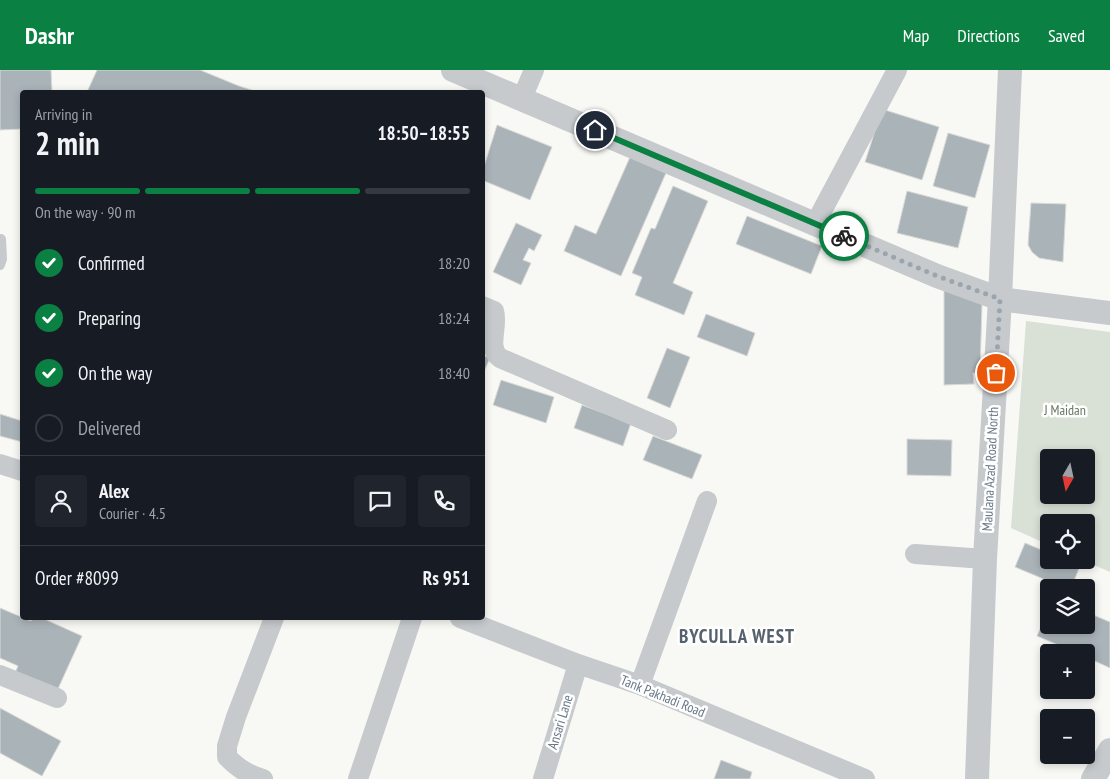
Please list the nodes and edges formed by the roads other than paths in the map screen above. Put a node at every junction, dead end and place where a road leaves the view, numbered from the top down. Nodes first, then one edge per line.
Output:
1 (534, 70) edge
2 (897, 70) edge
3 (1010, 70) edge
4 (465, 81) edge
5 (522, 98) junction
6 (815, 224) junction
7 (0, 239) edge
8 (0, 265) edge
9 (1000, 299) junction
10 (485, 307) edge
11 (1110, 313) edge
12 (666, 430) dead end
13 (0, 464) edge
14 (20, 470) edge
15 (707, 501) dead end
16 (915, 554) dead end
17 (985, 559) junction
18 (273, 620) edge
19 (411, 620) edge
20 (465, 620) edge
21 (578, 664) junction
22 (0, 675) edge
23 (640, 685) junction
24 (57, 698) dead end
25 (1110, 750) edge
26 (544, 778) edge
27 (263, 779) edge
28 (358, 779) edge
29 (865, 779) edge
30 (977, 779) edge
31 (1093, 779) edge

1 - 5 street
2 - 6 street
3 - 9 street, Maulana Azad Road North
4 - 5 street
5 - 6 street
6 - 9 street
7 - 8 lane
9 - 11 street
9 - 17 street, Maulana Azad Road North
10 - 12 street
13 - 14 street
15 - 23 street
16 - 17 street
17 - 30 street, Maulana Azad Road North
18 - 27 street
19 - 28 street
20 - 21 street, Tank Pakhadi Road
21 - 23 street, Tank Pakhadi Road
21 - 26 street, Ansari Lane
22 - 24 street
23 - 29 street, Tank Pakhadi Road
25 - 31 street

